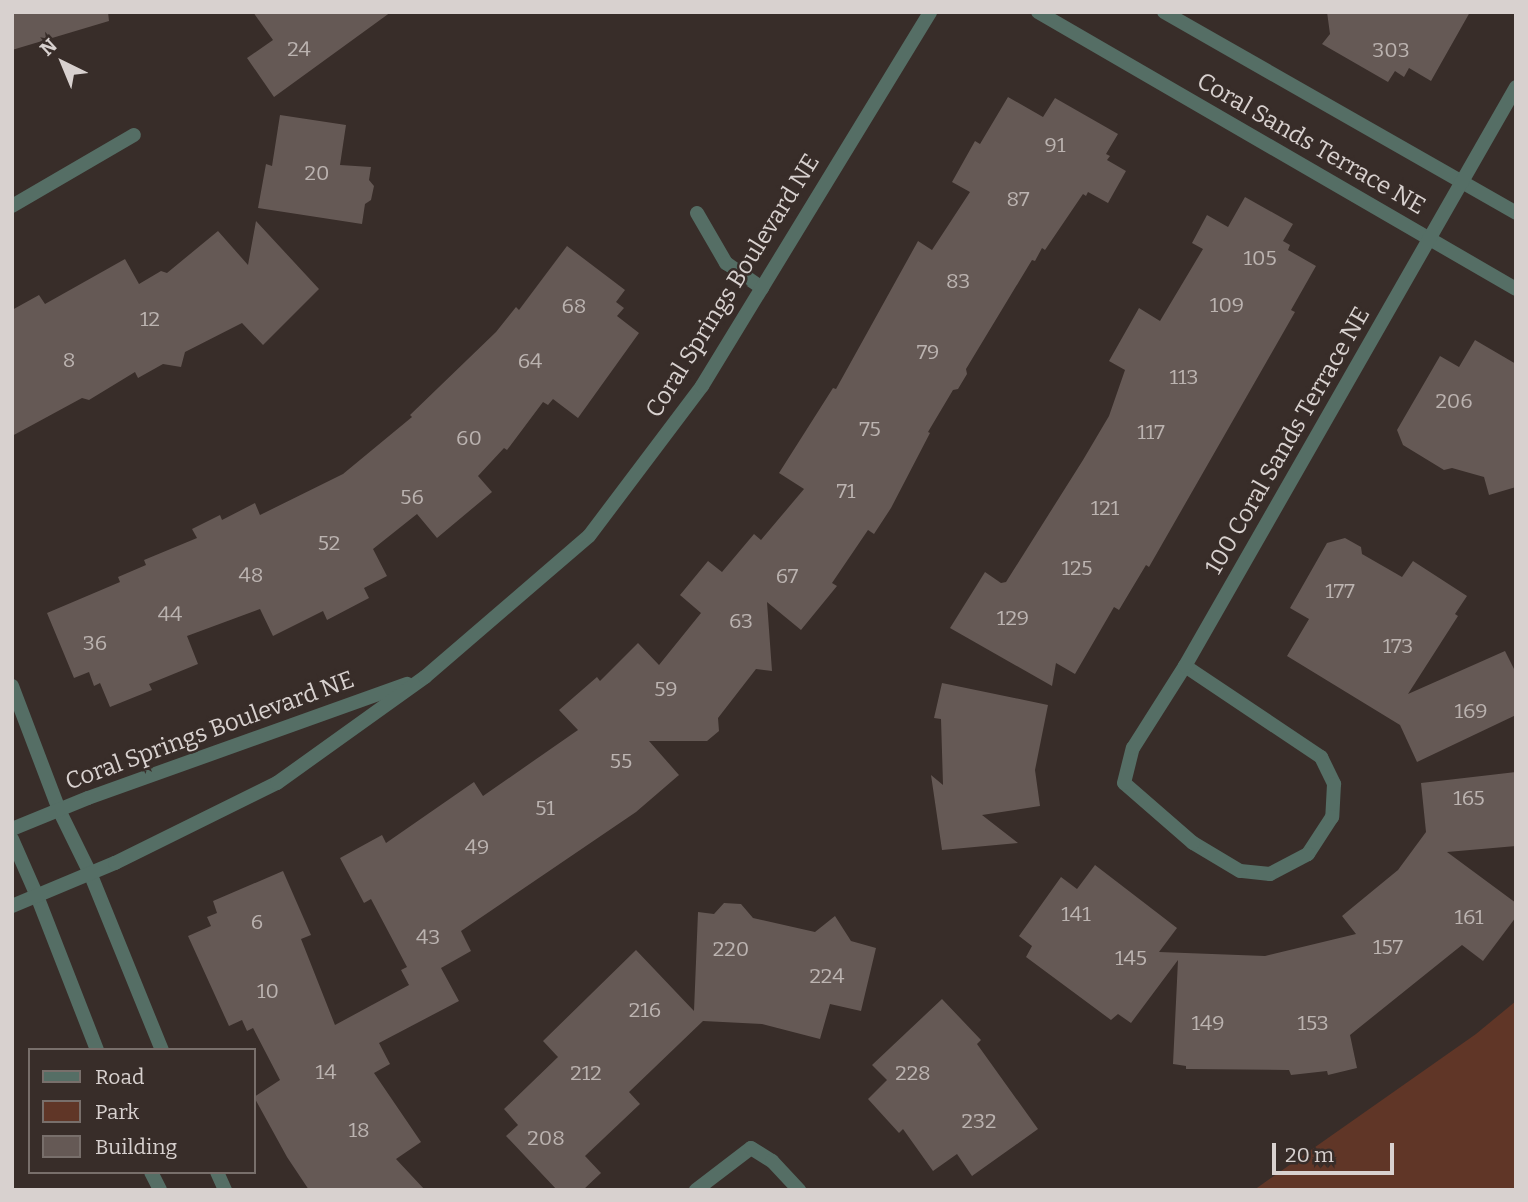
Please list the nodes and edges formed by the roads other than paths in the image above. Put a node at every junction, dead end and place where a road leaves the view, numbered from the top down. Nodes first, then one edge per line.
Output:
1 (930, 12) edge
2 (1038, 12) edge
3 (1164, 12) edge
4 (1516, 86) edge
5 (134, 135) dead end
6 (1460, 182) junction
7 (12, 206) edge
8 (697, 213) dead end
9 (1516, 213) edge
10 (1429, 239) junction
11 (762, 288) junction
12 (1516, 289) edge
13 (1185, 666) junction
14 (425, 677) junction
15 (12, 686) edge
16 (59, 810) junction
17 (12, 829) edge
18 (12, 839) edge
19 (90, 873) junction
20 (37, 896) junction
21 (12, 906) edge
22 (96, 1048) edge
23 (161, 1048) edge
24 (152, 1174) edge
25 (218, 1174) edge
26 (160, 1190) edge
27 (225, 1190) edge
28 (696, 1190) edge
29 (799, 1190) edge

1 - 11 street, Coral Springs Boulevard NE
2 - 10 street, Coral Sands Terrace NE
3 - 6 street, Coral Sands Terrace NE
4 - 6 street
5 - 7 street
6 - 9 street
6 - 10 street, Coral Sands Terrace NE
8 - 11 street
10 - 12 street
10 - 13 street, 100 Coral Sands Terrace NE
11 - 14 street, Coral Springs Boulevard NE
13 - 13 street, 100 Coral Sands Terrace NE
14 - 16 street, Coral Springs Boulevard NE
14 - 19 street, Coral Springs Boulevard NE
15 - 16 street
16 - 17 street, Coral Springs Boulevard NE
16 - 19 street
18 - 20 street
19 - 20 street, Coral Springs Boulevard NE
19 - 23 street
20 - 21 street, Coral Springs Boulevard NE
20 - 22 street
24 - 26 street
25 - 27 street
28 - 29 street

